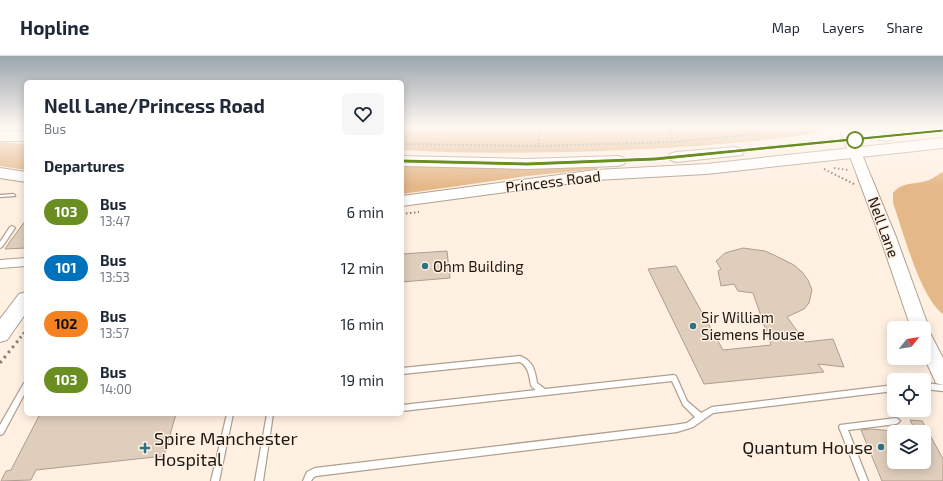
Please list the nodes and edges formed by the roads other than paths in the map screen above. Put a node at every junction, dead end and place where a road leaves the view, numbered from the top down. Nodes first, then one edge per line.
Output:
1 (763, 147) edge
2 (806, 147) edge
3 (854, 147) edge
4 (404, 161) edge
5 (0, 174) edge
6 (24, 177) edge
7 (13, 195) dead end
8 (0, 196) edge
9 (404, 201) edge
10 (12, 228) dead end
11 (0, 246) edge
12 (24, 262) edge
13 (0, 264) edge
14 (24, 310) edge
15 (22, 320) edge
16 (917, 321) edge
17 (0, 334) edge
18 (931, 352) edge
19 (404, 372) edge
20 (943, 377) edge
21 (931, 387) edge
22 (943, 388) edge
23 (24, 389) edge
24 (887, 389) edge
25 (544, 392) junction
26 (404, 408) edge
27 (230, 416) edge
28 (270, 416) edge
29 (700, 417) junction
30 (896, 421) dead end
31 (0, 432) edge
32 (215, 481) edge
33 (259, 481) edge
34 (307, 481) edge
35 (864, 481) edge

1 - 4 highway, Princess Road
2 - 9 highway, Princess Road
3 - 16 street, Nell Lane
5 - 6 highway
7 - 8 lane
10 - 11 lane
12 - 13 street
14 - 15 main road
15 - 17 main road
18 - 20 street
19 - 25 lane
21 - 22 lane
23 - 31 lane
24 - 29 lane
25 - 26 lane
25 - 29 lane
27 - 32 lane
28 - 33 lane
29 - 34 lane
30 - 35 lane

